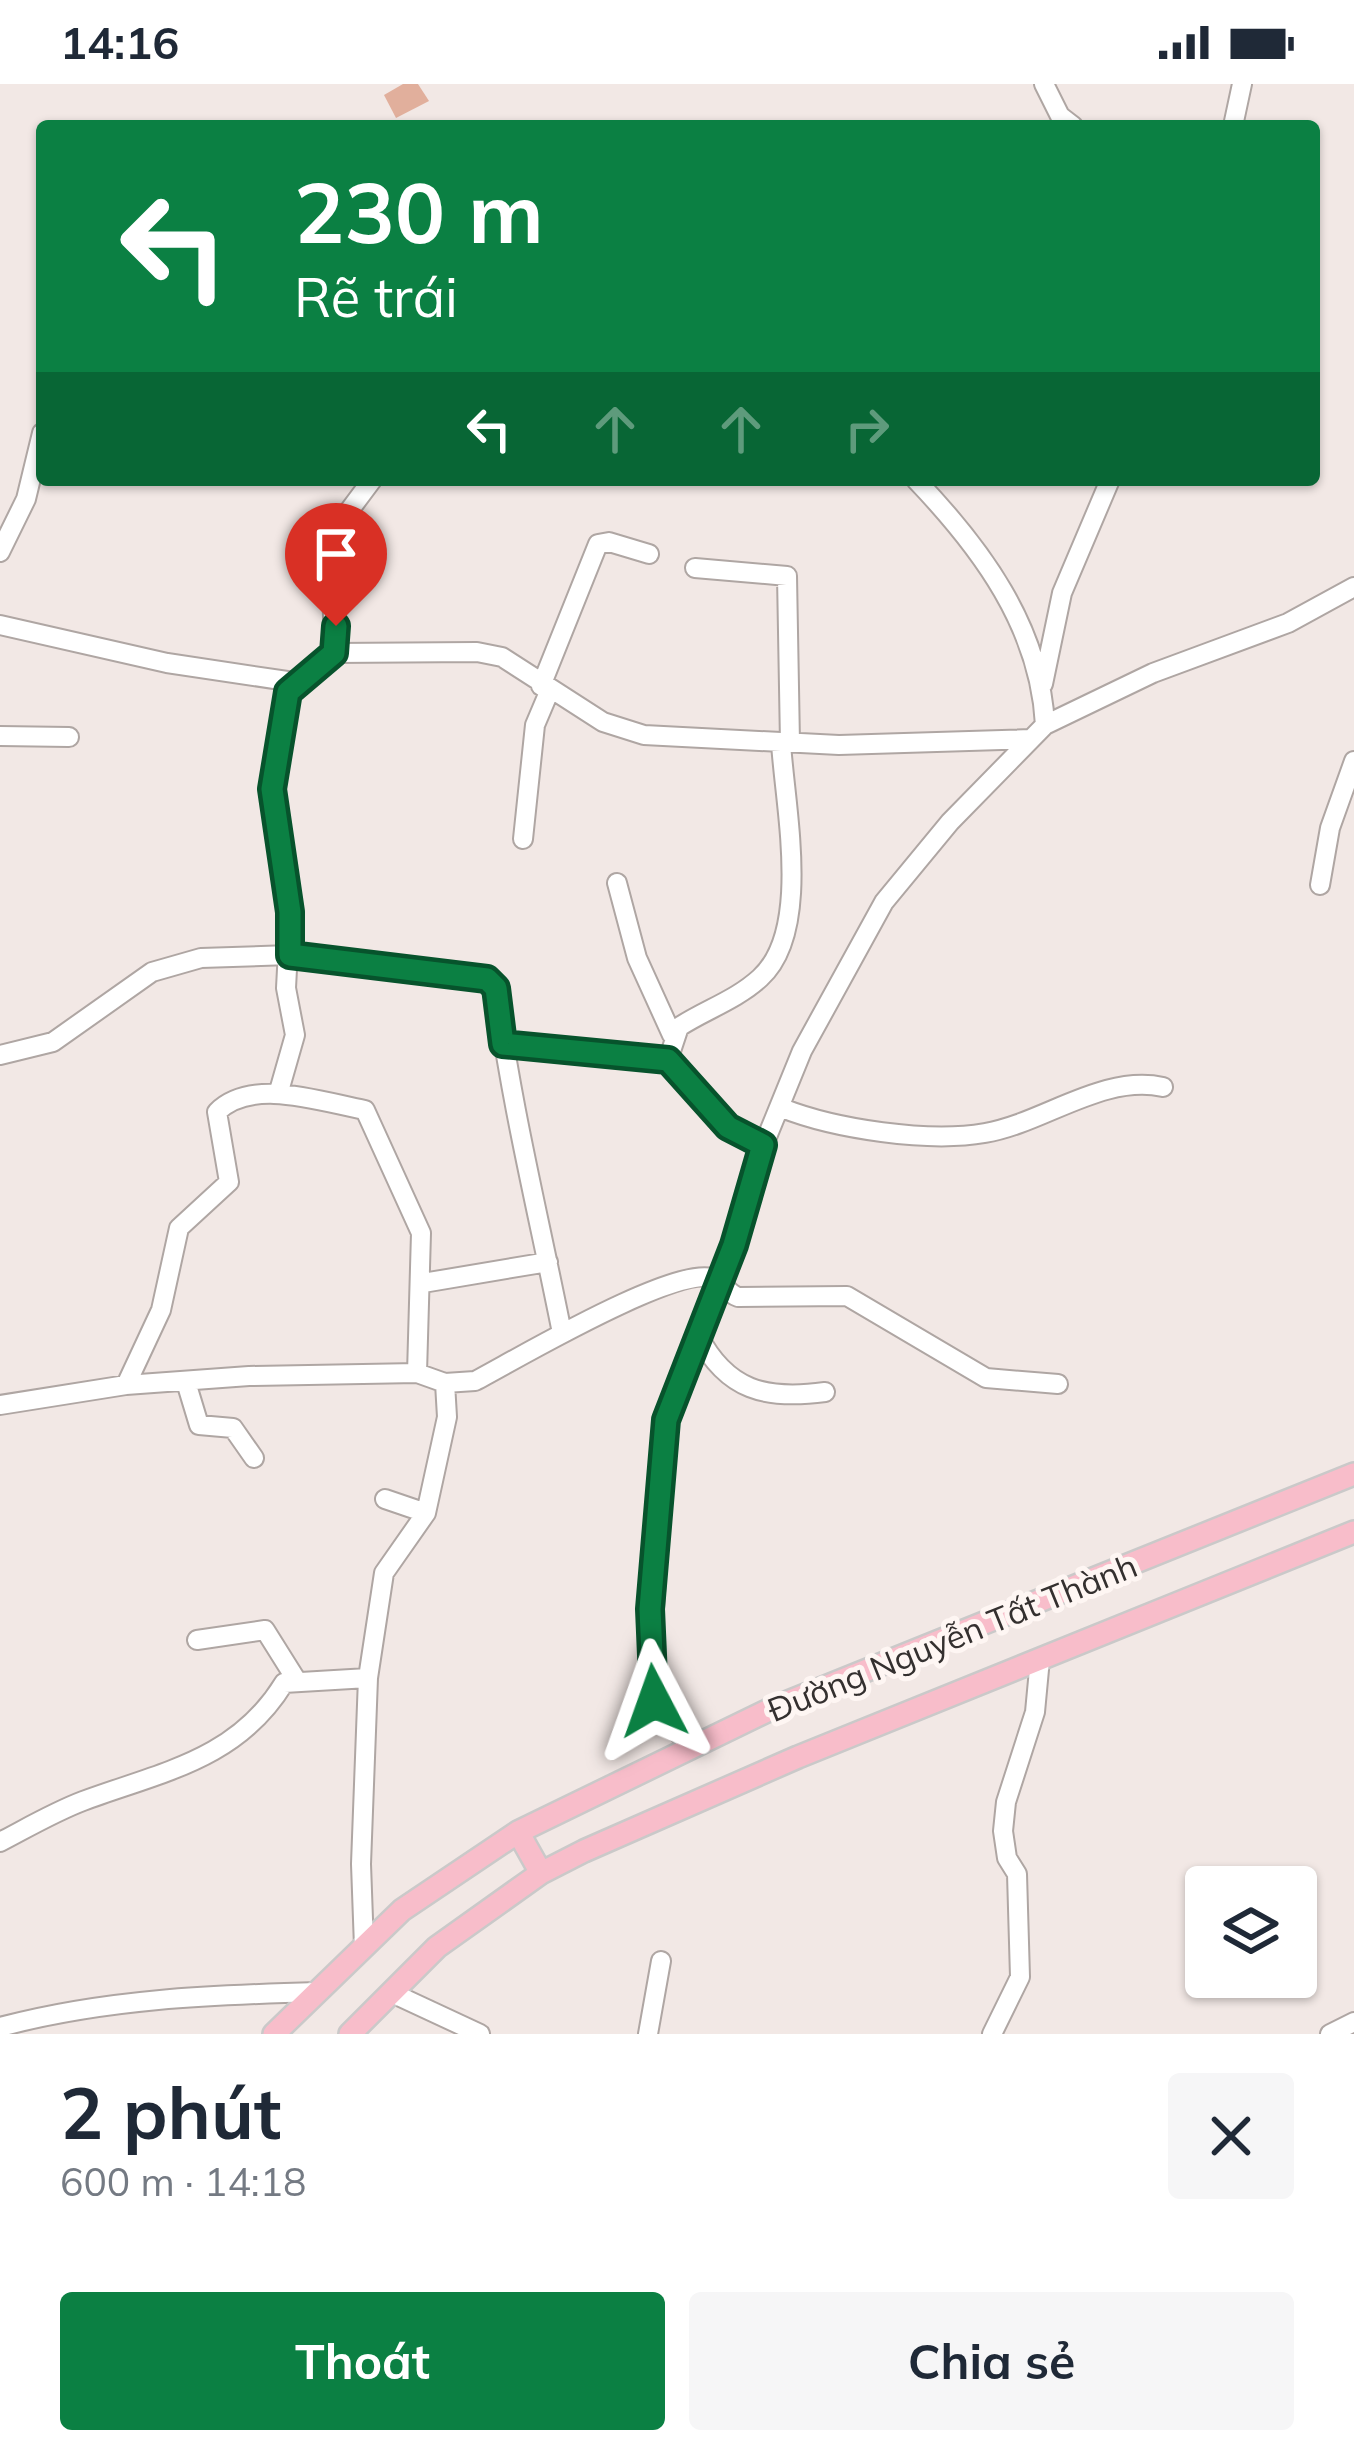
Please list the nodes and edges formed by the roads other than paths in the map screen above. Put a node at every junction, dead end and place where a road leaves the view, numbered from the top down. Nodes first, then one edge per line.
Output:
1 (1044, 84) edge
2 (1242, 84) edge
3 (1065, 120) edge
4 (1234, 120) edge
5 (36, 458) edge
6 (368, 486) edge
7 (921, 486) edge
8 (1107, 486) edge
9 (0, 552) edge
10 (649, 554) dead end
11 (695, 568) dead end
12 (1354, 587) edge
13 (0, 626) edge
14 (334, 653) junction
15 (294, 682) junction
16 (1043, 684) junction
17 (545, 689) junction
18 (1038, 732) junction
19 (0, 736) edge
20 (69, 737) dead end
21 (785, 743) junction
22 (1354, 761) edge
23 (523, 838) dead end
24 (617, 884) dead end
25 (1320, 886) dead end
26 (290, 955) junction
27 (672, 1035) junction
28 (503, 1044) junction
29 (0, 1055) edge
30 (668, 1060) junction
31 (1163, 1087) dead end
32 (279, 1091) junction
33 (782, 1108) junction
34 (763, 1145) junction
35 (548, 1262) junction
36 (718, 1280) junction
37 (423, 1283) junction
38 (562, 1333) junction
39 (698, 1335) junction
40 (417, 1373) junction
41 (186, 1382) junction
42 (446, 1383) junction
43 (1058, 1384) dead end
44 (126, 1385) junction
45 (825, 1392) dead end
46 (0, 1405) edge
47 (254, 1458) dead end
48 (1354, 1474) edge
49 (385, 1499) dead end
50 (426, 1514) junction
51 (1354, 1532) edge
52 (197, 1640) dead end
53 (1040, 1658) junction
54 (368, 1678) junction
55 (297, 1681) junction
56 (692, 1746) junction
57 (518, 1832) junction
58 (0, 1843) edge
59 (541, 1873) junction
60 (364, 1947) junction
61 (661, 1961) dead end
62 (318, 1992) junction
63 (392, 1993) junction
64 (1354, 2022) edge
65 (0, 2027) edge
66 (274, 2034) edge
67 (350, 2034) edge
68 (480, 2034) edge
69 (649, 2034) edge
70 (992, 2034) edge
71 (1330, 2034) edge

1 - 3 street
2 - 4 street
5 - 9 street
6 - 14 street
7 - 16 street
8 - 16 street
10 - 17 street
11 - 21 street
12 - 18 street
13 - 15 street
14 - 15 street
14 - 17 street
15 - 26 street
16 - 18 street
17 - 21 street
17 - 23 street
18 - 21 street
18 - 33 street
19 - 20 street
21 - 27 street
22 - 25 street
24 - 27 street
26 - 28 street
26 - 29 street
26 - 32 street
27 - 30 street
28 - 30 street
28 - 35 street
30 - 34 street
31 - 33 street
32 - 37 street
32 - 44 street
33 - 34 street
34 - 36 street
35 - 37 street
35 - 38 street
36 - 38 street
36 - 39 street
36 - 43 street
37 - 40 street
38 - 42 street
39 - 45 street
39 - 56 street
40 - 41 street
40 - 42 street
41 - 44 street
41 - 47 street
42 - 50 street
44 - 46 street
48 - 56 main road, Đường Nguyễn Tất Thành
49 - 50 street
50 - 54 street
51 - 53 main road, Đường Nguyễn Tất Thành
52 - 55 street
53 - 59 main road, Đường Nguyễn Tất Thành
53 - 70 street
54 - 55 street
54 - 60 street
55 - 58 street
56 - 57 main road, Đường Nguyễn Tất Thành
57 - 59 main road
57 - 60 main road, Đường Nguyễn Tất Thành
59 - 63 main road, Đường Nguyễn Tất Thành
60 - 62 main road, Đường Nguyễn Tất Thành
61 - 69 street
62 - 65 street
62 - 66 main road, Đường Nguyễn Tất Thành
63 - 67 main road, Đường Nguyễn Tất Thành
63 - 68 street
64 - 71 street

